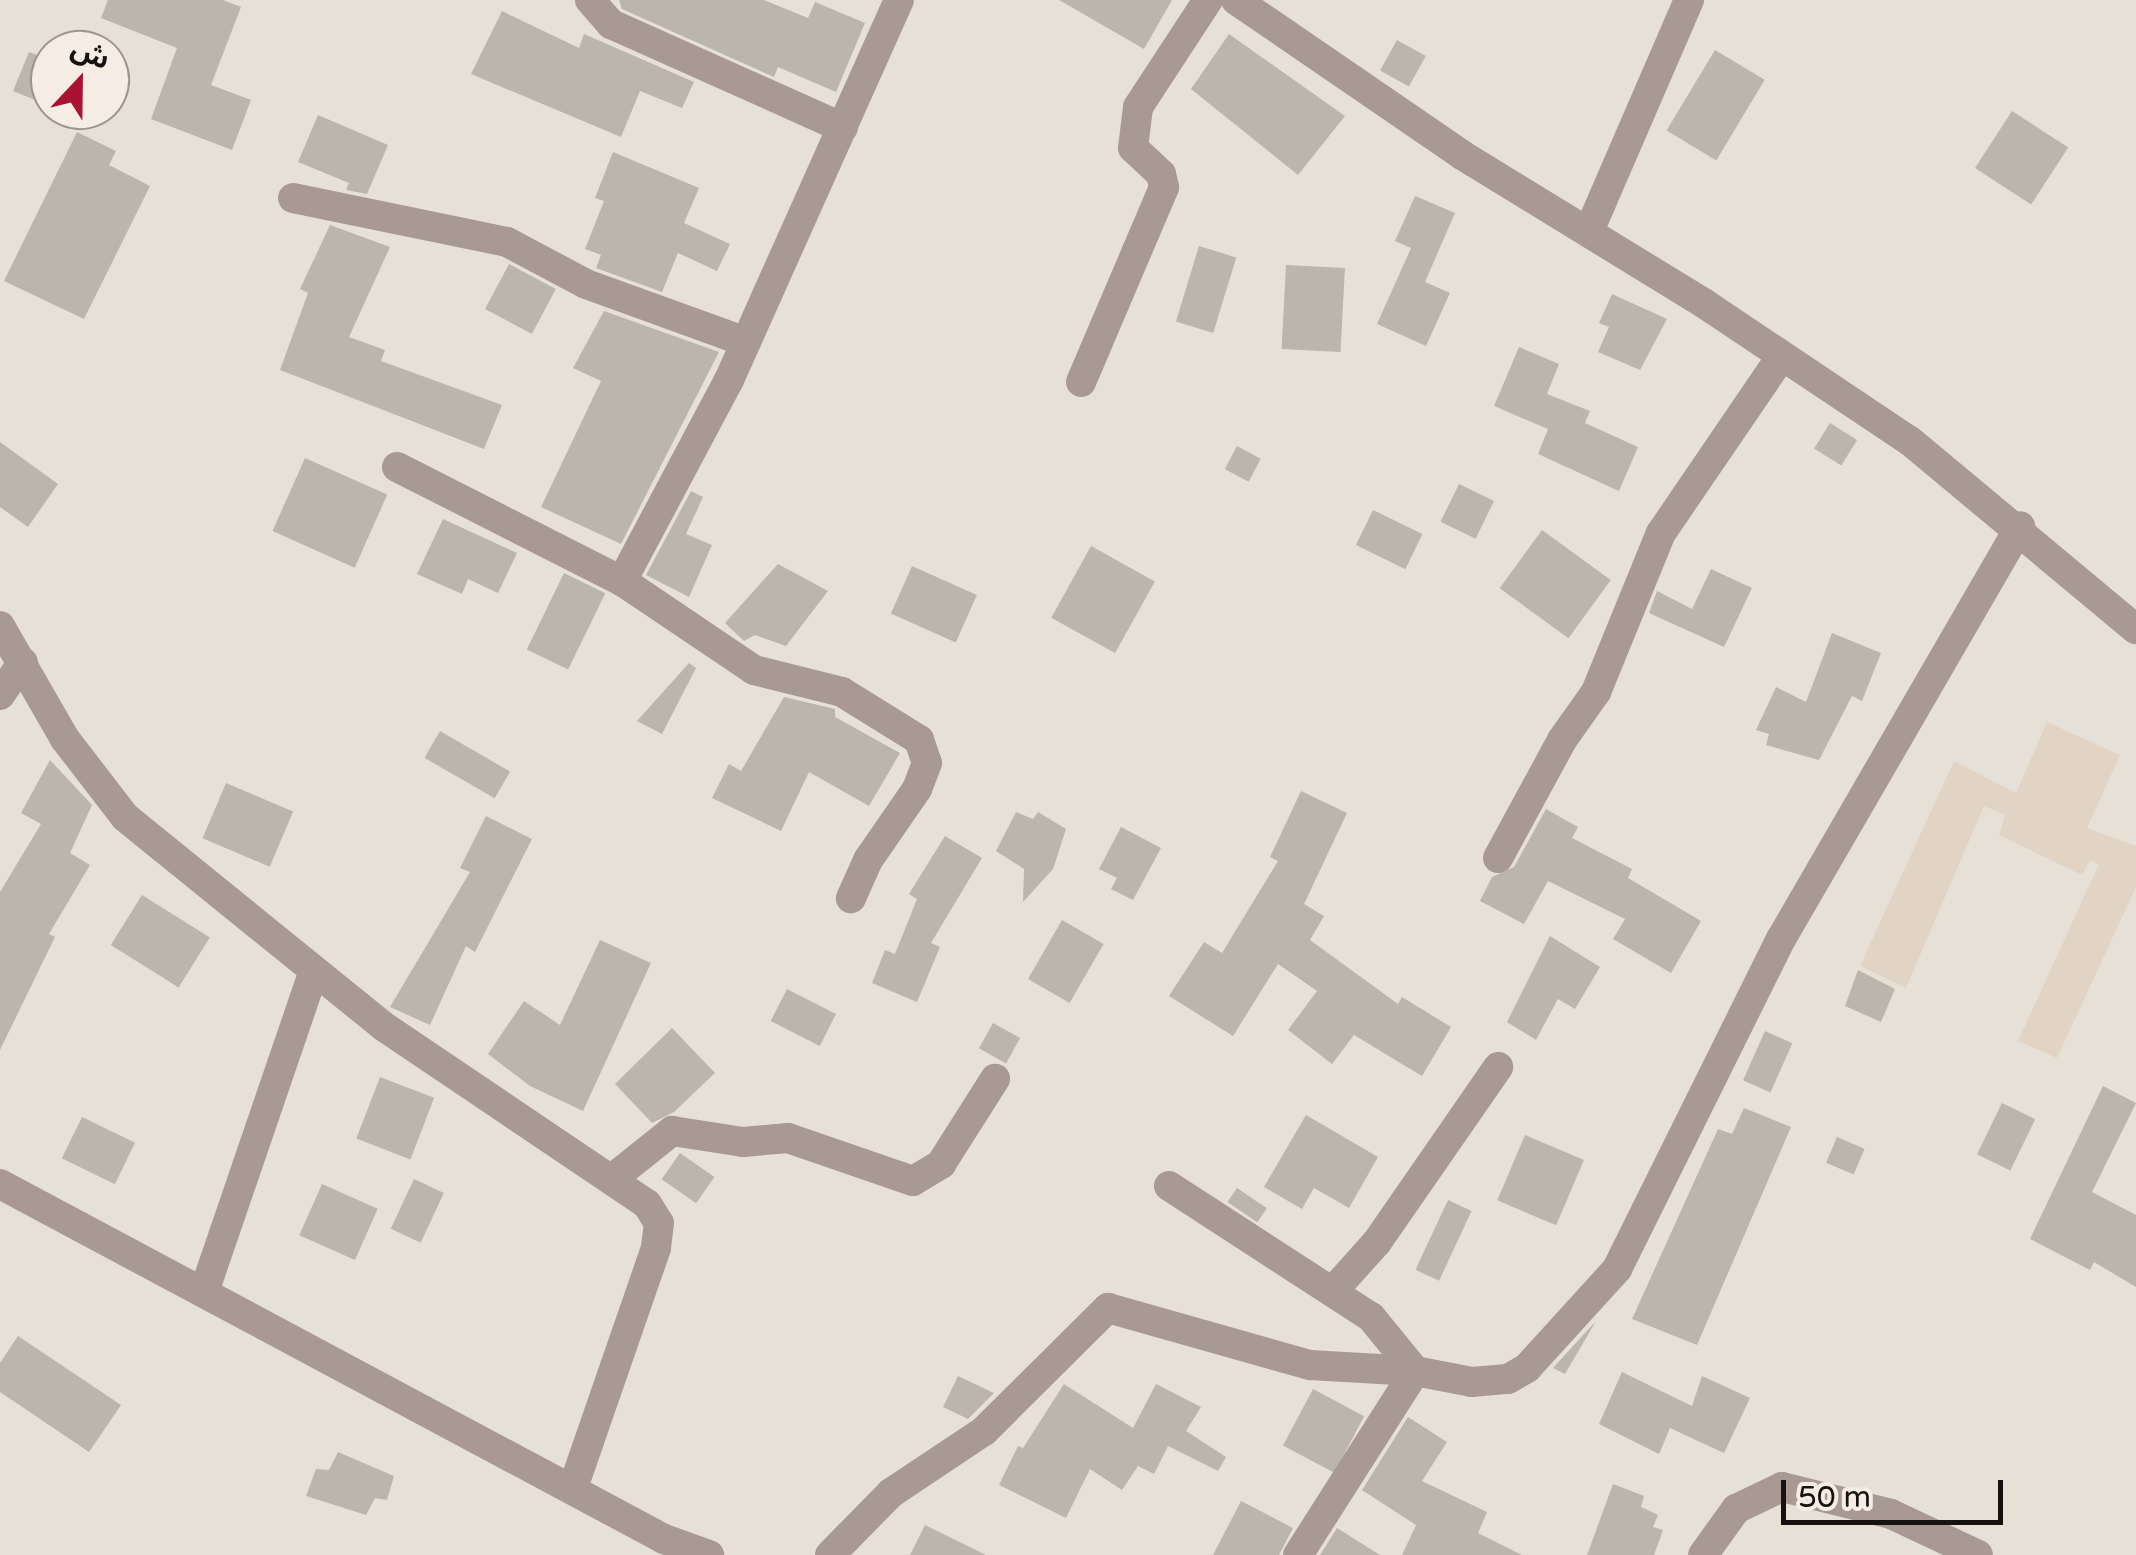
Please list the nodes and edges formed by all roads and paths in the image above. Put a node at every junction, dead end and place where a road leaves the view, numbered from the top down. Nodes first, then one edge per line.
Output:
1 (590, 0) edge
2 (899, 0) edge
3 (1208, 0) edge
4 (1236, 0) edge
5 (1689, 0) edge
6 (842, 128) junction
7 (293, 198) dead end
8 (1589, 231) junction
9 (746, 342) junction
10 (1781, 357) junction
11 (1081, 382) dead end
12 (397, 468) dead end
13 (2020, 526) junction
14 (622, 581) junction
15 (0, 626) edge
16 (2136, 629) edge
17 (23, 662) junction
18 (0, 696) edge
19 (1498, 858) dead end
20 (852, 898) dead end
21 (314, 970) junction
22 (1498, 1067) dead end
23 (995, 1080) dead end
24 (612, 1180) junction
25 (0, 1184) edge
26 (1169, 1186) dead end
27 (206, 1289) junction
28 (1333, 1291) junction
29 (1415, 1371) junction
30 (574, 1485) junction
31 (662, 1547) edge
32 (709, 1555) edge
33 (830, 1555) edge
34 (1298, 1555) edge
35 (1703, 1555) edge
36 (1978, 1555) edge

1 - 6 street
2 - 6 street
3 - 11 street
4 - 8 street
5 - 8 street
6 - 9 street
7 - 9 street
8 - 10 street
9 - 14 street
10 - 13 street
10 - 19 street
12 - 14 street
13 - 16 street
13 - 29 street
14 - 20 street
15 - 17 street
17 - 18 street
17 - 21 street
21 - 24 street
21 - 27 street
22 - 28 street
23 - 24 street
24 - 30 street
25 - 27 street
26 - 28 street
27 - 30 street
28 - 29 street
29 - 33 street
29 - 34 street
30 - 31 street
31 - 32 street
35 - 36 street

